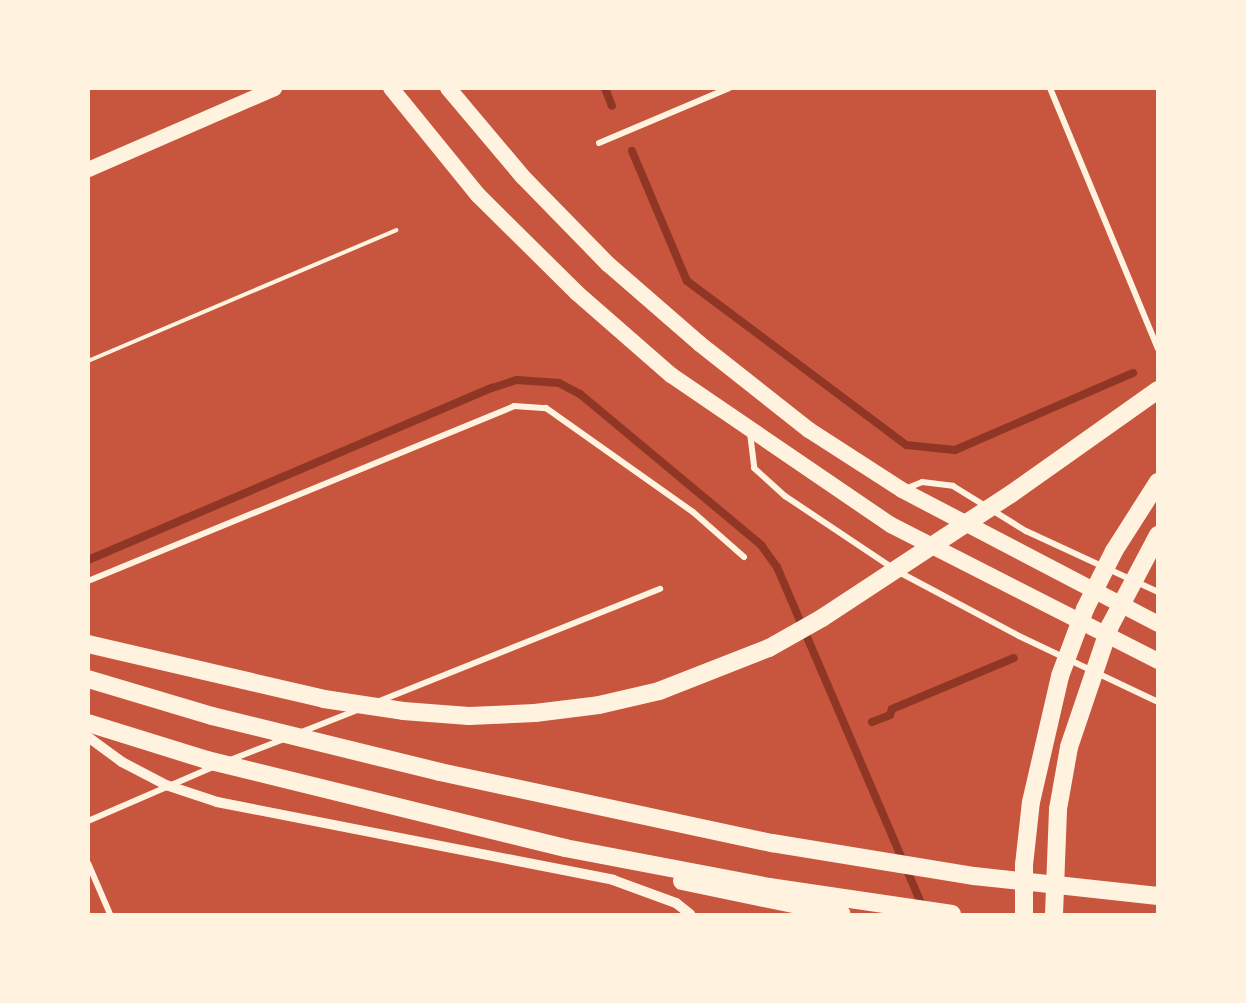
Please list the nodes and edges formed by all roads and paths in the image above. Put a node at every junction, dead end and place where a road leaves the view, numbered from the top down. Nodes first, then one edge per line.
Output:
1 (274, 88) edge
2 (391, 88) edge
3 (448, 88) edge
4 (729, 88) edge
5 (1050, 88) edge
6 (599, 143) dead end
7 (88, 169) edge
8 (396, 230) dead end
9 (1158, 349) edge
10 (88, 361) edge
11 (1158, 390) edge
12 (750, 430) junction
13 (1158, 482) edge
14 (902, 490) junction
15 (1158, 535) edge
16 (744, 557) dead end
17 (88, 581) edge
18 (660, 589) dead end
19 (1158, 592) edge
20 (1158, 624) edge
21 (88, 644) edge
22 (1158, 661) edge
23 (88, 679) edge
24 (1158, 702) edge
25 (88, 723) edge
26 (88, 737) edge
27 (166, 785) junction
28 (88, 821) edge
29 (565, 848) junction
30 (88, 863) edge
31 (1158, 896) edge
32 (110, 915) edge
33 (690, 915) edge
34 (842, 915) edge
35 (952, 915) edge
36 (1024, 915) edge
37 (1054, 915) edge

1 - 7 main road
2 - 12 highway
3 - 14 highway
4 - 6 street
5 - 9 street
8 - 10 path
11 - 21 highway
12 - 22 highway
12 - 24 street
13 - 36 highway
14 - 19 street
14 - 20 highway
15 - 37 highway
16 - 17 street
18 - 27 street
23 - 31 highway
25 - 29 highway
26 - 27 street
27 - 28 street
27 - 33 street
29 - 34 highway
29 - 35 highway
30 - 32 street

